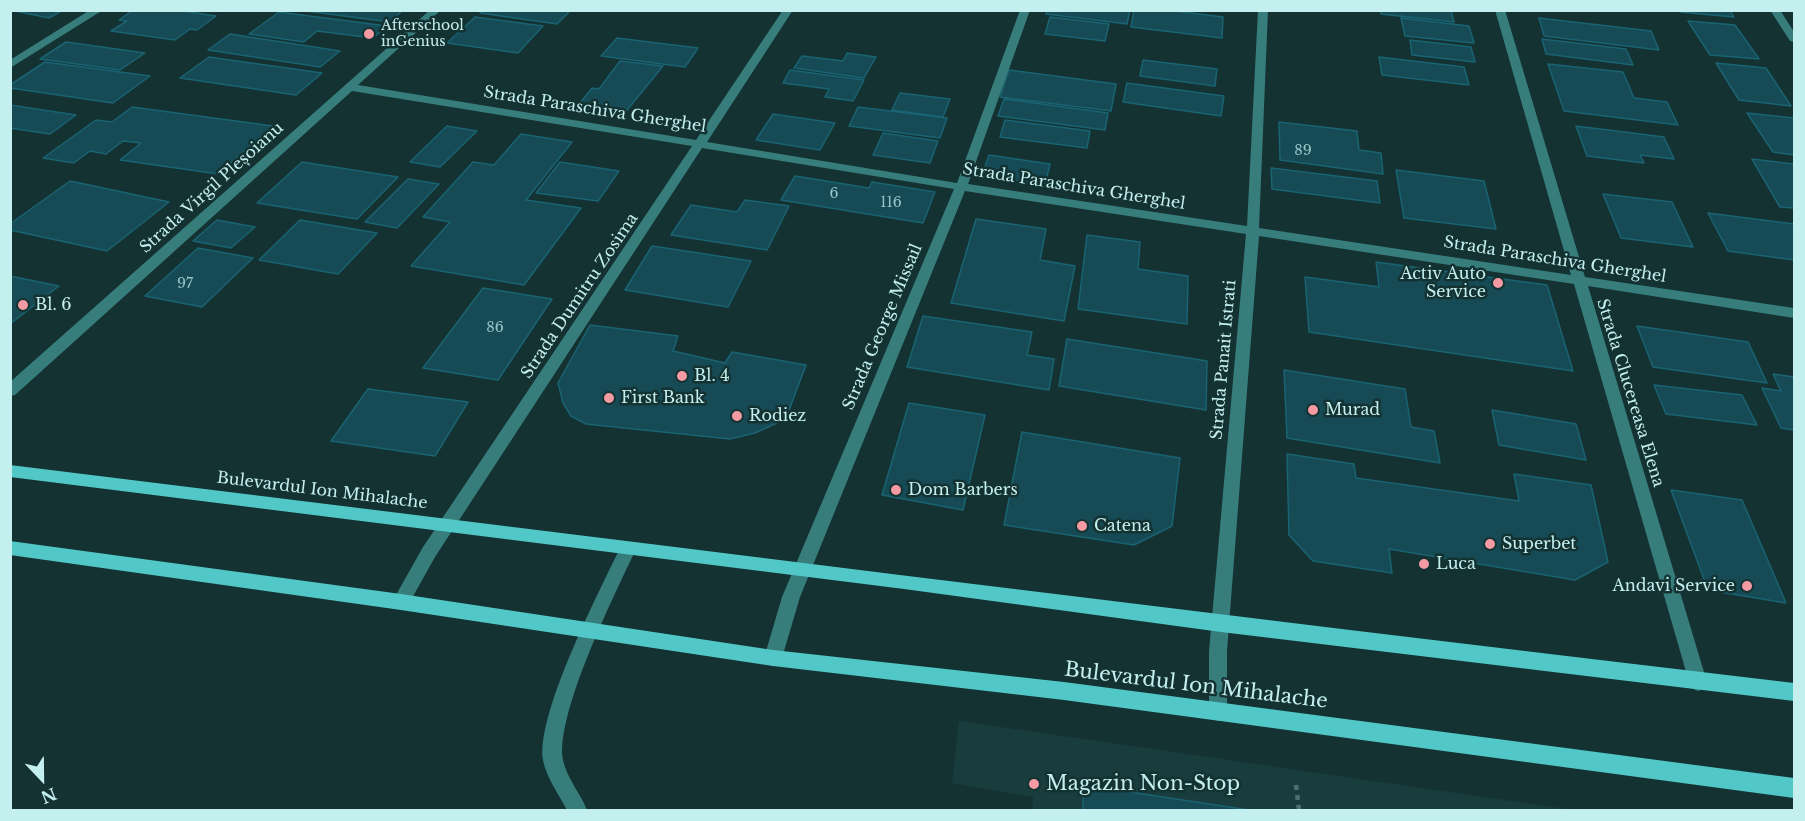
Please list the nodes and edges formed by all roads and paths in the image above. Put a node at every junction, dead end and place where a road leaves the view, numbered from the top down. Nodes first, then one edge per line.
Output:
1 (98, 10) edge
2 (436, 10) edge
3 (788, 10) edge
4 (1025, 10) edge
5 (1263, 10) edge
6 (1500, 10) edge
7 (1775, 10) edge
8 (1794, 39) edge
9 (10, 65) edge
10 (350, 87) junction
11 (701, 144) junction
12 (961, 187) junction
13 (1253, 231) junction
14 (1578, 280) junction
15 (1794, 314) edge
16 (10, 391) edge
17 (10, 471) edge
18 (446, 526) junction
19 (10, 548) edge
20 (628, 549) junction
21 (802, 570) junction
22 (401, 602) junction
23 (1221, 624) junction
24 (591, 631) junction
25 (773, 658) junction
26 (1698, 682) junction
27 (1794, 692) edge
28 (1218, 712) junction
29 (1296, 785) dead end
30 (1794, 788) edge
31 (577, 810) edge
32 (1299, 810) edge

1 - 9 street
2 - 10 street, Strada Virgil Pleșoianu
3 - 11 street, Strada Dumitru Zosima
4 - 12 street, Strada George Missail
5 - 13 street, Strada Panait Istrati
6 - 14 street, Strada Clucereasa Elena
7 - 8 street
10 - 11 street, Strada Paraschiva Gherghel
10 - 16 street, Strada Virgil Pleșoianu
11 - 12 street, Strada Paraschiva Gherghel
11 - 18 street, Strada Dumitru Zosima
12 - 13 street, Strada Paraschiva Gherghel
12 - 21 street, Strada George Missail
13 - 14 street, Strada Paraschiva Gherghel
13 - 23 street, Strada Panait Istrati
14 - 15 street, Strada Paraschiva Gherghel
14 - 26 street, Strada Clucereasa Elena
17 - 18 main road, Bulevardul Ion Mihalache
18 - 20 main road, Bulevardul Ion Mihalache
18 - 22 street, Strada Dumitru Zosima
19 - 22 main road, Bulevardul Ion Mihalache
20 - 21 main road, Bulevardul Ion Mihalache
20 - 24 street
21 - 23 main road, Bulevardul Ion Mihalache
21 - 25 street, Strada George Missail
22 - 24 main road, Bulevardul Ion Mihalache
23 - 26 main road, Bulevardul Ion Mihalache
23 - 28 street, Strada Panait Istrati
24 - 25 main road, Bulevardul Ion Mihalache
24 - 31 street
25 - 28 main road, Bulevardul Ion Mihalache
26 - 27 main road, Bulevardul Ion Mihalache
28 - 30 main road, Bulevardul Ion Mihalache
29 - 32 path

